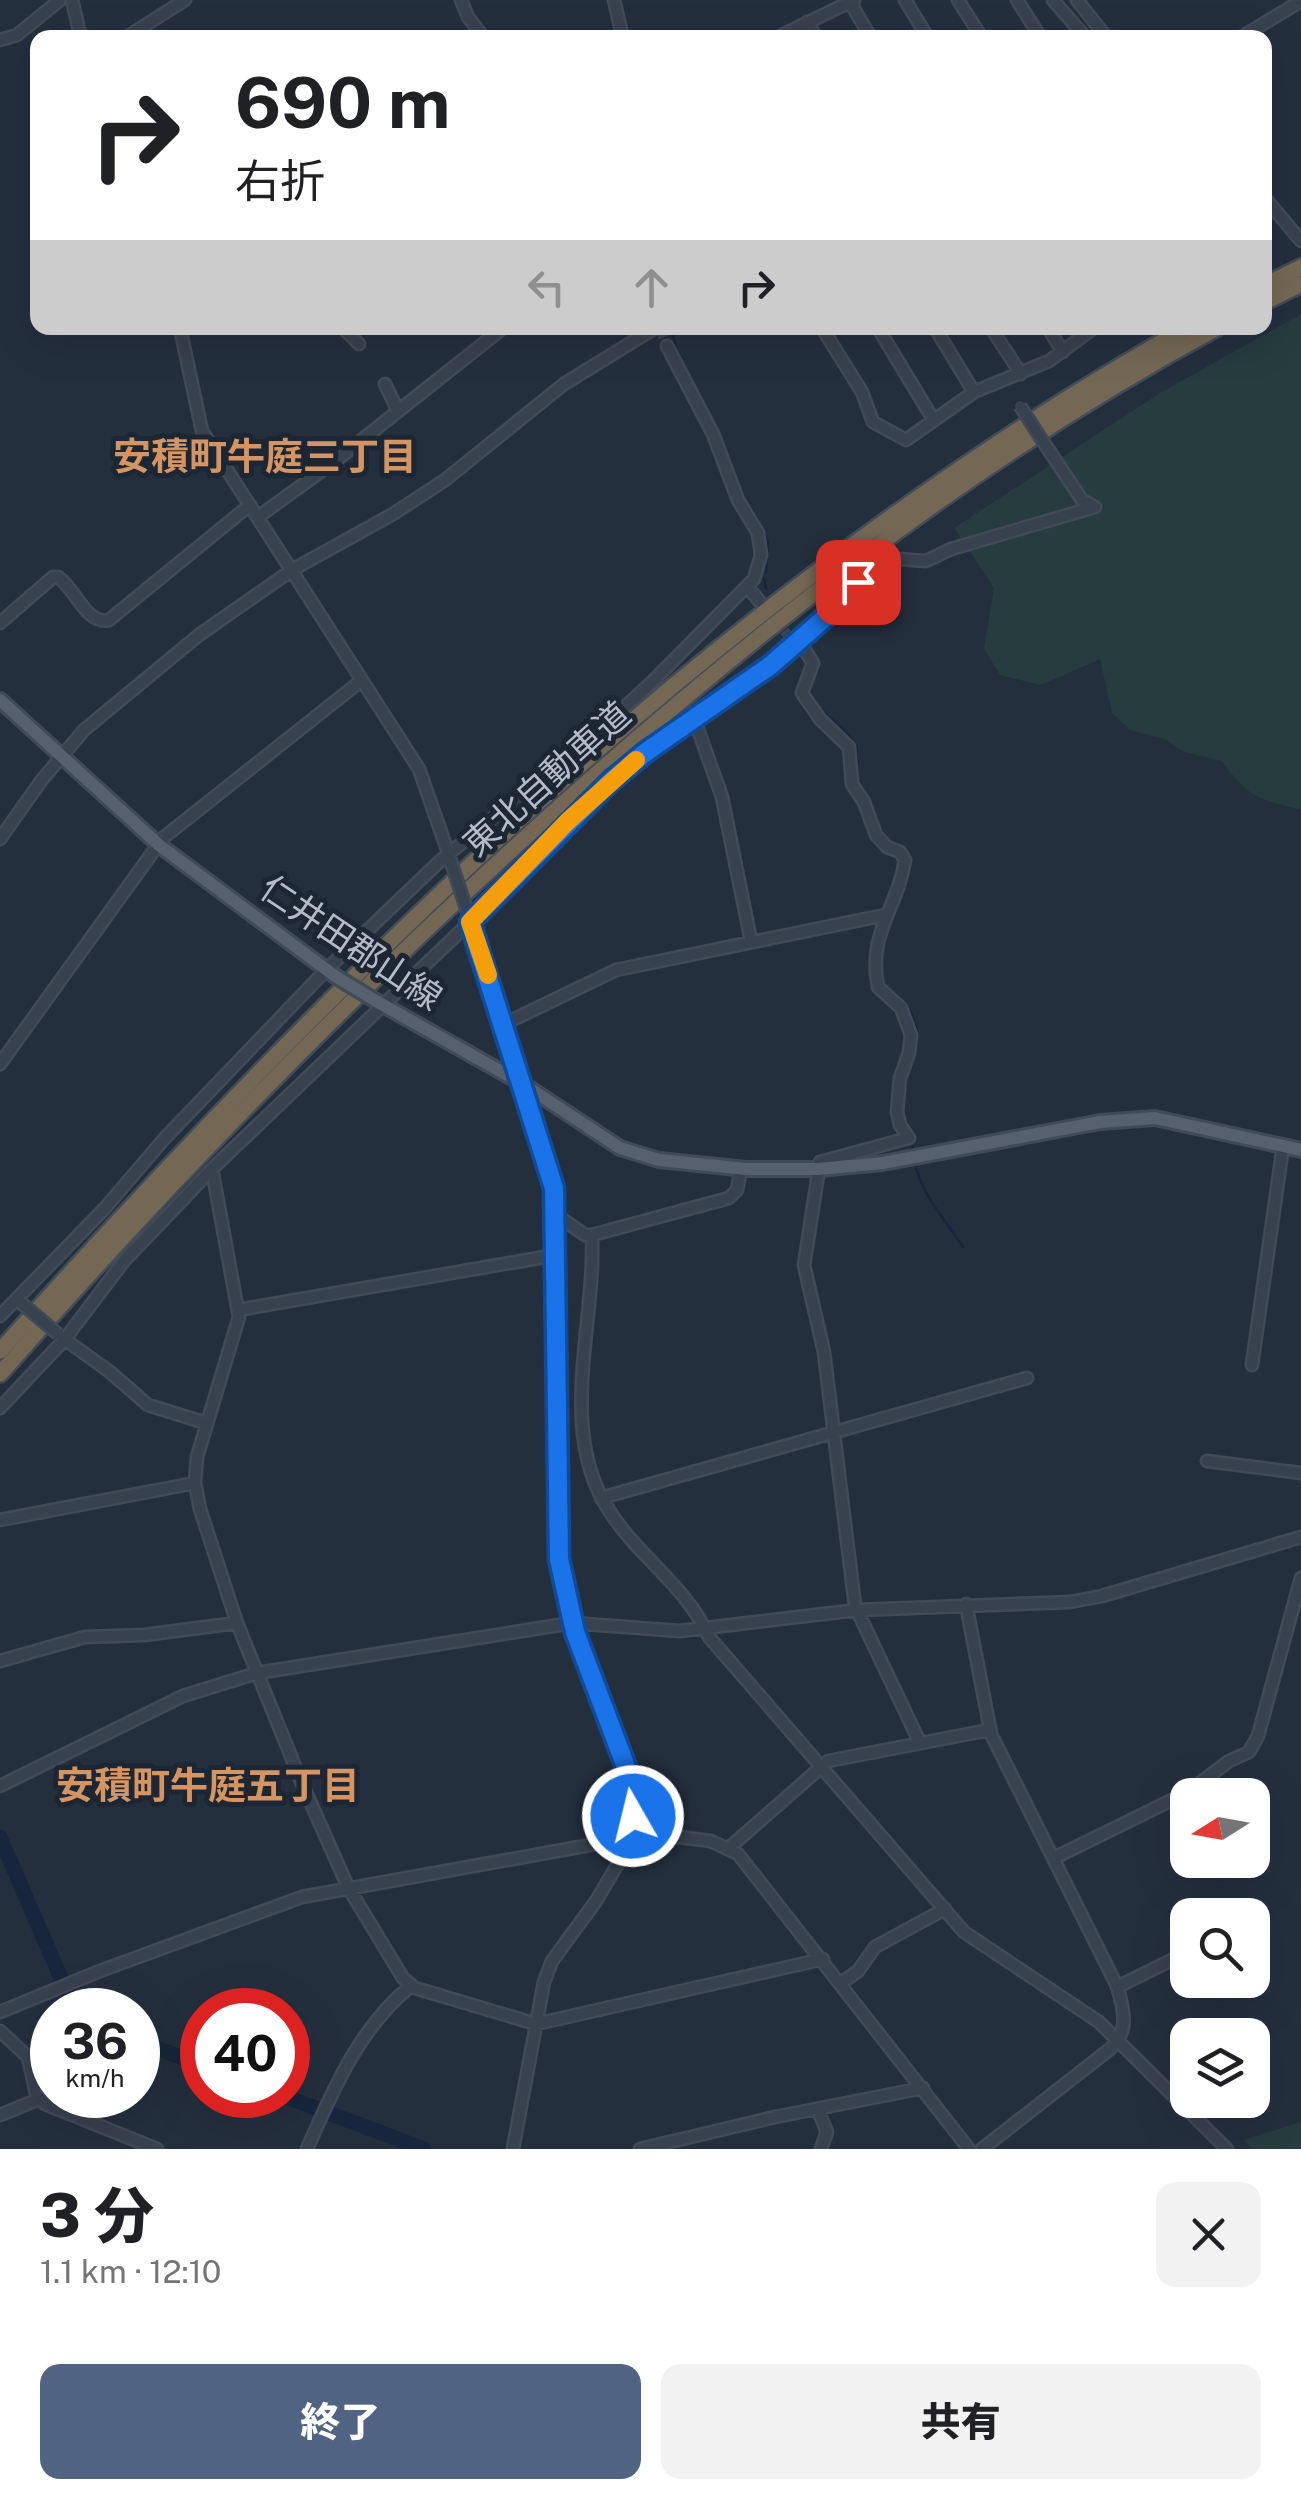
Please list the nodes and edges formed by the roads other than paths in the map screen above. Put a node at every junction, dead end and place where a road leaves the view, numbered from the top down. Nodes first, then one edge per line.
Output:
1 (60, 0) edge
2 (72, 0) edge
3 (185, 0) edge
4 (462, 0) edge
5 (614, 0) edge
6 (905, 0) edge
7 (958, 0) edge
8 (1018, 0) edge
9 (1053, 0) edge
10 (1077, 0) edge
11 (852, 1) edge
12 (1301, 1) edge
13 (807, 22) junction
14 (79, 30) edge
15 (138, 30) edge
16 (478, 30) edge
17 (620, 30) edge
18 (792, 30) edge
19 (812, 30) edge
20 (867, 30) edge
21 (923, 30) edge
22 (977, 30) edge
23 (1035, 30) edge
24 (1079, 30) edge
25 (1101, 30) edge
26 (1253, 30) edge
27 (0, 40) edge
28 (1272, 207) edge
29 (1301, 242) edge
30 (1301, 267) edge
31 (1272, 282) edge
32 (1301, 284) edge
33 (1272, 298) edge
34 (181, 335) edge
35 (350, 335) edge
36 (494, 335) edge
37 (644, 335) edge
38 (826, 335) edge
39 (882, 335) edge
40 (939, 335) edge
41 (996, 335) edge
42 (1052, 335) edge
43 (1085, 335) edge
44 (1174, 335) edge
45 (1205, 335) edge
46 (359, 344) dead end
47 (667, 346) tunnel mouth
48 (1062, 352) junction
49 (1021, 374) junction
50 (385, 384) dead end
51 (974, 392) junction
52 (1020, 406) dead end
53 (398, 412) junction
54 (934, 418) junction
55 (250, 505) junction
56 (258, 516) junction
57 (292, 570) junction
58 (748, 586) junction
59 (760, 602) dead end
60 (0, 622) edge
61 (794, 641) junction
62 (362, 680) junction
63 (0, 700) edge
64 (694, 718) junction
65 (60, 757) junction
66 (0, 839) edge
67 (159, 845) junction
68 (450, 858) junction
69 (885, 915) junction
70 (469, 918) junction
71 (751, 942) junction
72 (331, 973) junction
73 (379, 1003) junction
74 (504, 1024) junction
75 (0, 1064) edge
76 (522, 1084) junction
77 (1284, 1146) junction
78 (1301, 1150) edge
79 (741, 1168) junction
80 (212, 1169) junction
81 (818, 1169) junction
82 (555, 1214) junction
83 (592, 1235) junction
84 (556, 1255) junction
85 (13, 1297) junction
86 (238, 1310) junction
87 (0, 1316) edge
88 (62, 1336) junction
89 (0, 1351) edge
90 (1252, 1365) dead end
91 (0, 1374) edge
92 (1027, 1378) dead end
93 (0, 1408) edge
94 (206, 1423) junction
95 (832, 1434) junction
96 (1207, 1461) dead end
97 (1301, 1473) edge
98 (195, 1484) junction
99 (601, 1498) junction
100 (0, 1520) edge
101 (1301, 1538) edge
102 (1301, 1578) edge
103 (966, 1604) junction
104 (857, 1610) junction
105 (237, 1623) junction
106 (572, 1624) junction
107 (706, 1628) junction
108 (0, 1660) edge
109 (257, 1673) junction
110 (990, 1730) junction
111 (920, 1743) junction
112 (822, 1764) junction
113 (0, 1786) edge
114 (630, 1834) junction
115 (730, 1847) junction
116 (1054, 1858) junction
117 (348, 1887) junction
118 (945, 1910) junction
119 (823, 1960) junction
120 (1170, 1961) edge
121 (841, 1983) junction
122 (410, 1986) junction
123 (1117, 1987) junction
124 (0, 2012) edge
125 (536, 2024) junction
126 (0, 2031) edge
127 (1120, 2040) junction
128 (30, 2065) edge
129 (923, 2088) junction
130 (30, 2103) edge
131 (818, 2110) junction
132 (0, 2115) edge
133 (79, 2118) edge
134 (138, 2145) edge
135 (157, 2149) edge
136 (307, 2149) edge
137 (514, 2149) edge
138 (640, 2149) edge
139 (821, 2149) edge
140 (969, 2149) edge
141 (982, 2149) edge
142 (1227, 2149) edge

1 - 27 street
2 - 14 street
3 - 15 street
4 - 16 street
5 - 17 street
6 - 21 street
7 - 22 street
8 - 23 street
9 - 24 street
10 - 25 street
11 - 13 street
11 - 20 street
12 - 26 street
13 - 18 street
13 - 19 street
28 - 29 street
30 - 31 highway
32 - 33 highway
34 - 55 street
35 - 46 street
36 - 53 street
37 - 57 street
38 - 54 street
39 - 54 street
40 - 51 street
41 - 49 street
42 - 48 street
43 - 48 street
44 - 89 highway, 東北自動車道
45 - 91 highway, 東北自動車道
47 - 58 street
48 - 49 street
49 - 51 street
50 - 53 street
51 - 54 street
52 - 61 street, bridge
53 - 56 street
55 - 56 street
55 - 60 street
56 - 57 street
57 - 62 street
57 - 65 street
58 - 59 street
58 - 68 street
61 - 64 street
61 - 69 street
62 - 67 street
62 - 68 street
63 - 65 main road, 仁井田郡山線
64 - 70 street
64 - 71 street
65 - 66 street
65 - 67 main road, 仁井田郡山線
67 - 72 main road, 仁井田郡山線
67 - 75 street
68 - 70 street, bridge
68 - 72 street
69 - 71 street
69 - 81 street
70 - 73 street
70 - 74 street
71 - 74 street
72 - 73 main road, 仁井田郡山線, bridge
72 - 85 street
73 - 76 main road, 仁井田郡山線
73 - 80 street
74 - 76 street
76 - 79 main road, 仁井田郡山線
76 - 82 street
77 - 78 main road, 仁井田郡山線
77 - 81 main road, 仁井田郡山線
77 - 90 street
79 - 81 main road, 仁井田郡山線
79 - 83 street
80 - 86 street
80 - 88 street
81 - 95 street
82 - 83 street
82 - 84 street
83 - 99 street
84 - 86 street
84 - 106 street
85 - 87 street
85 - 88 street, bridge
86 - 94 street
88 - 93 street
88 - 94 street
92 - 95 street
94 - 98 street
95 - 99 street
95 - 104 street
96 - 97 street
98 - 100 street
98 - 105 street
99 - 107 street
101 - 103 street
102 - 116 street
103 - 104 street
103 - 110 street
104 - 107 street
104 - 111 street
105 - 108 street
105 - 109 street
106 - 107 street
106 - 109 street
106 - 114 street
107 - 112 street
109 - 113 street
109 - 117 street
110 - 111 street
110 - 116 street
111 - 112 street
112 - 115 street
112 - 118 street
114 - 115 street
114 - 117 street
114 - 125 street
115 - 119 street
116 - 123 street
117 - 122 street
117 - 124 street
118 - 121 street
118 - 127 street
119 - 121 street
119 - 125 street
120 - 123 street
121 - 129 street
122 - 125 street
122 - 136 street
123 - 127 street
125 - 137 street
126 - 128 street
127 - 141 street
127 - 142 street
129 - 131 street
129 - 140 street
130 - 132 street
131 - 138 street
131 - 139 street
133 - 134 street
134 - 135 street

